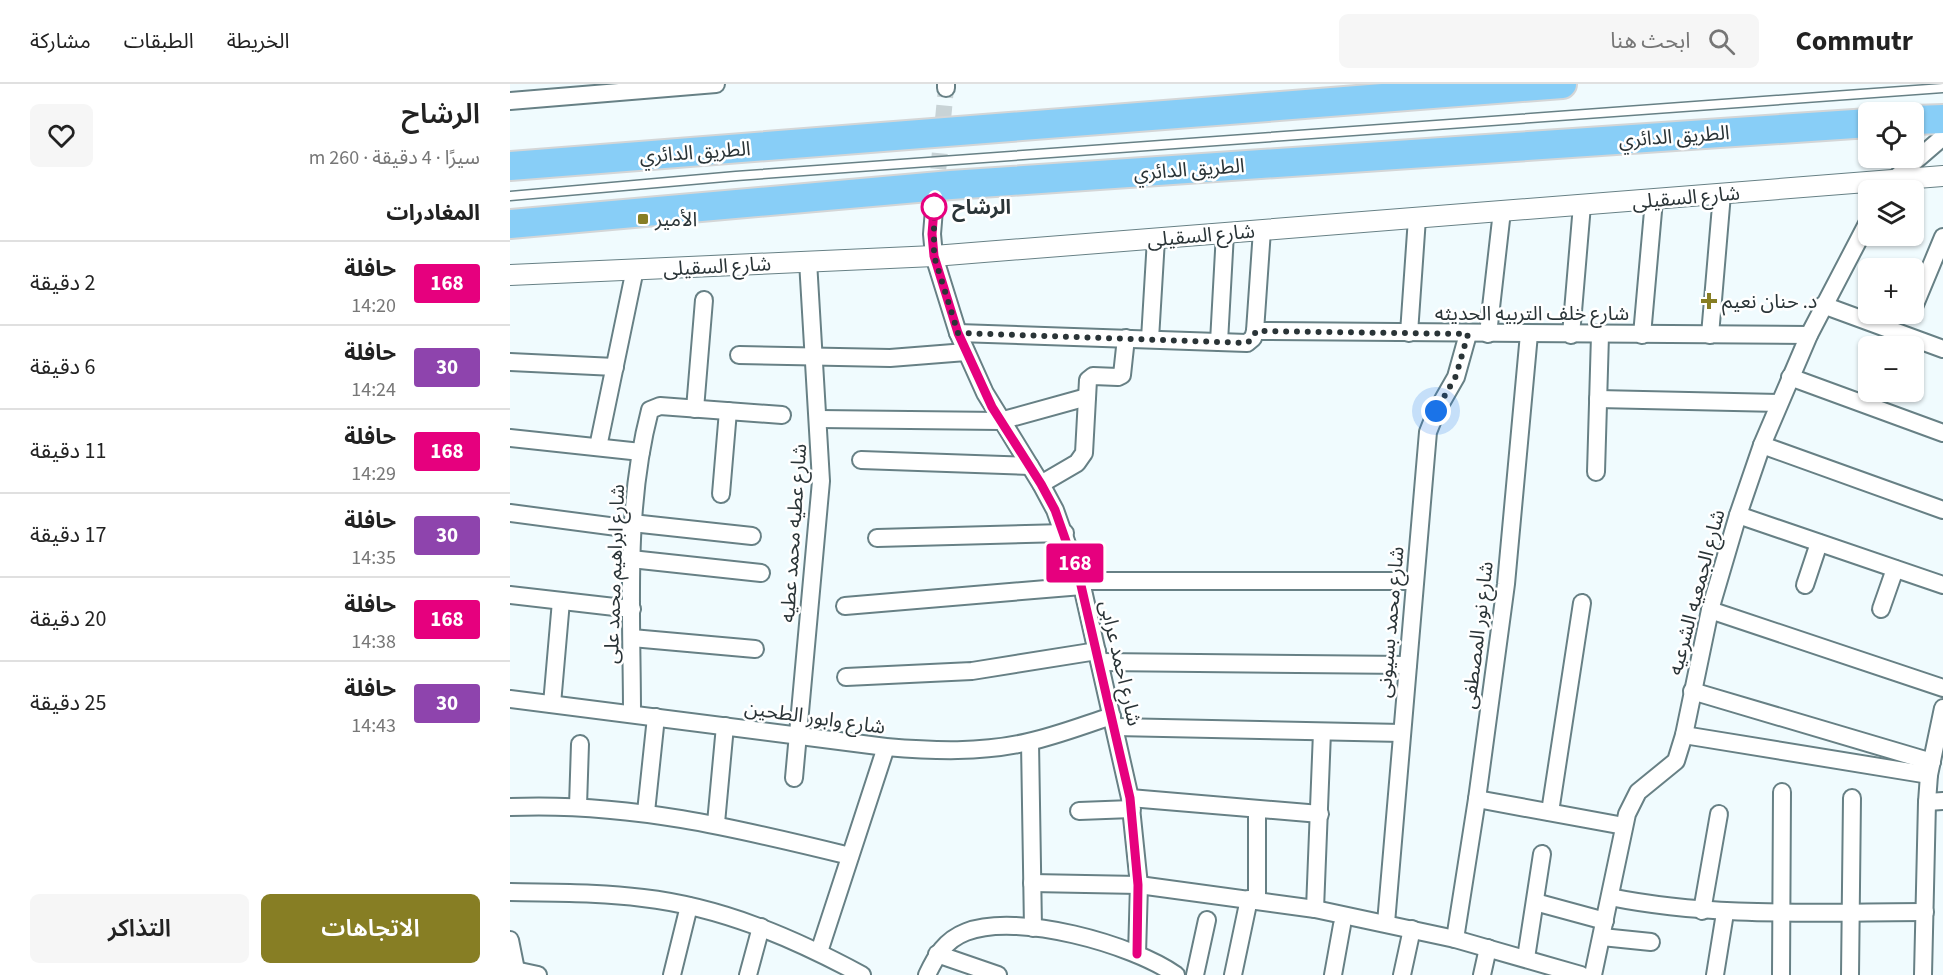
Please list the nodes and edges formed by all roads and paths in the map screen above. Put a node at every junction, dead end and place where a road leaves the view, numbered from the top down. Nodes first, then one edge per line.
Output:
1 (716, 84) edge
2 (1562, 84) edge
3 (1943, 88) edge
4 (570, 90) edge
5 (510, 101) edge
6 (1943, 119) edge
7 (1924, 120) edge
8 (1858, 124) edge
9 (1943, 137) edge
10 (510, 166) edge
11 (1941, 177) edge
12 (1896, 180) edge
13 (1924, 180) edge
14 (1858, 187) edge
15 (1722, 194) junction
16 (510, 196) edge
17 (935, 197) tunnel mouth
18 (1653, 200) junction
19 (1582, 205) junction
20 (1502, 211) junction
21 (1418, 218) junction
22 (510, 224) edge
23 (1262, 230) junction
24 (1225, 233) junction
25 (1943, 237) edge
26 (1156, 239) junction
27 (1858, 240) edge
28 (934, 256) junction
29 (808, 261) junction
30 (635, 269) junction
31 (510, 275) edge
32 (1924, 283) edge
33 (705, 300) dead end
34 (1823, 305) junction
35 (1907, 324) edge
36 (1256, 331) junction
37 (958, 333) junction
38 (1409, 333) junction
39 (1468, 334) junction
40 (1488, 334) junction
41 (1529, 334) junction
42 (1571, 334) junction
43 (1600, 334) junction
44 (1903, 334) junction
45 (1642, 335) junction
46 (1710, 335) junction
47 (1809, 335) junction
48 (1126, 338) junction
49 (1150, 339) junction
50 (1219, 342) junction
51 (1943, 349) edge
52 (966, 352) junction
53 (739, 355) dead end
54 (815, 358) junction
55 (510, 362) edge
56 (615, 367) junction
57 (1790, 377) junction
58 (1087, 397) junction
59 (1598, 399) junction
60 (1779, 403) junction
61 (694, 409) junction
62 (728, 411) junction
63 (782, 415) dead end
64 (819, 419) junction
65 (1000, 421) junction
66 (1943, 433) edge
67 (510, 438) edge
68 (1762, 445) junction
69 (598, 447) junction
70 (641, 452) junction
71 (861, 460) dead end
72 (1030, 466) junction
73 (1596, 472) dead end
74 (1041, 484) junction
75 (721, 494) dead end
76 (1943, 510) edge
77 (510, 513) edge
78 (1738, 515) junction
79 (632, 526) junction
80 (1065, 533) junction
81 (752, 536) dead end
82 (877, 538) dead end
83 (1819, 543) junction
84 (631, 559) junction
85 (1895, 569) junction
86 (761, 573) dead end
87 (1415, 581) junction
88 (1081, 584) junction
89 (1805, 585) dead end
90 (1943, 585) edge
91 (510, 595) edge
92 (561, 601) junction
93 (1582, 603) dead end
94 (845, 606) dead end
95 (632, 609) junction
96 (1881, 609) dead end
97 (1710, 610) junction
98 (632, 638) junction
99 (755, 650) dead end
100 (1098, 656) junction
101 (1408, 665) junction
102 (846, 677) dead end
103 (1943, 688) edge
104 (1692, 692) junction
105 (510, 699) edge
106 (552, 704) junction
107 (1943, 708) edge
108 (632, 714) junction
109 (656, 717) junction
110 (1113, 722) junction
111 (725, 726) junction
112 (1322, 732) junction
113 (1402, 733) junction
114 (1684, 735) junction
115 (797, 736) junction
116 (1030, 742) junction
117 (580, 744) dead end
118 (886, 747) junction
119 (1930, 769) junction
120 (794, 778) dead end
121 (1782, 792) dead end
122 (1852, 798) dead end
123 (1477, 799) junction
124 (1935, 802) edge
125 (1131, 804) junction
126 (578, 806) junction
127 (510, 807) edge
128 (1257, 808) junction
129 (1078, 811) dead end
130 (646, 812) junction
131 (1550, 812) junction
132 (1320, 814) junction
133 (1719, 814) dead end
134 (716, 824) junction
135 (1624, 826) junction
136 (1542, 854) dead end
137 (850, 856) junction
138 (1032, 883) junction
139 (1138, 885) junction
140 (510, 892) edge
141 (1610, 897) junction
142 (1253, 899) junction
143 (1535, 902) junction
144 (689, 906) junction
145 (1316, 909) junction
146 (1702, 911) junction
147 (1781, 912) junction
148 (1850, 912) junction
149 (1925, 912) junction
150 (1725, 913) junction
151 (1206, 920) dead end
152 (1386, 923) junction
153 (1342, 925) dead end
154 (761, 927) junction
155 (1033, 928) junction
156 (1412, 929) junction
157 (1603, 929) junction
158 (510, 939) edge
159 (1455, 939) junction
160 (1651, 942) dead end
161 (1488, 948) junction
162 (819, 952) junction
163 (937, 954) junction
164 (1137, 954) junction
165 (1526, 958) junction
166 (515, 971) edge
167 (538, 975) edge
168 (672, 975) edge
169 (748, 975) edge
170 (862, 975) edge
171 (927, 975) edge
172 (998, 975) edge
173 (1176, 975) edge
174 (1195, 975) edge
175 (1233, 975) edge
176 (1333, 975) edge
177 (1402, 975) edge
178 (1482, 975) edge
179 (1581, 975) edge
180 (1593, 975) edge
181 (1714, 975) edge
182 (1781, 975) edge
183 (1850, 975) edge
184 (1923, 975) edge

1 - 4 street
2 - 10 highway, الطريق الدائري
3 - 16 lane
4 - 5 street
6 - 7 highway
8 - 22 highway, الطريق الدائري
9 - 12 street
11 - 13 street, شارع السقيلى
14 - 15 street, شارع السقيلى
15 - 18 street, شارع السقيلى
15 - 46 street
17 - 28 street, شارع احمد عرابى
18 - 19 street, شارع السقيلى
18 - 45 street
19 - 20 street, شارع السقيلى
19 - 42 street
20 - 21 street, شارع السقيلى
20 - 40 street
21 - 23 street, شارع السقيلى
21 - 38 street
23 - 24 street, شارع السقيلى
23 - 36 street
24 - 26 street, شارع السقيلى
24 - 50 street
25 - 32 street
26 - 28 street, شارع السقيلى
26 - 49 street
27 - 34 street, شارع الجمعيه الشرعيه
28 - 29 street, شارع السقيلى
28 - 37 street, شارع احمد عرابى
29 - 30 street, شارع السقيلى
29 - 54 street, شارع عطيه محمد عطيه
30 - 31 street, شارع السقيلى
30 - 56 street
33 - 61 street
34 - 44 street
34 - 47 street, شارع الجمعيه الشرعيه
35 - 44 street
36 - 38 street, شارع خلف التربيه الحديثه
36 - 50 street
37 - 48 street
37 - 52 street, شارع احمد عرابى
38 - 39 street, شارع خلف التربيه الحديثه
39 - 40 street, شارع خلف التربيه الحديثه
39 - 87 street, شارع محمد بسيونى
40 - 41 street, شارع خلف التربيه الحديثه
41 - 42 street, شارع خلف التربيه الحديثه
41 - 123 street, شارع نور المصطفى
42 - 43 street, شارع خلف التربيه الحديثه
43 - 45 street, شارع خلف التربيه الحديثه
43 - 59 street
44 - 51 street
45 - 46 street, شارع خلف التربيه الحديثه
46 - 47 street, شارع خلف التربيه الحديثه
47 - 57 street, شارع الجمعيه الشرعيه
48 - 49 street
48 - 58 street
49 - 50 street
52 - 54 street
52 - 65 street, شارع احمد عرابى
53 - 54 street
54 - 64 street, شارع عطيه محمد عطيه
55 - 56 street
56 - 69 street
57 - 60 street, شارع الجمعيه الشرعيه
57 - 66 street
58 - 65 street
58 - 74 street
59 - 60 street
59 - 73 street
60 - 68 street, شارع الجمعيه الشرعيه
61 - 62 street
61 - 70 street, شارع ابراهيم محمد على
62 - 63 street
62 - 75 street
64 - 65 street
64 - 115 street, شارع عطيه محمد عطيه
65 - 72 street, شارع احمد عرابى
67 - 69 street
68 - 76 street
68 - 78 street, شارع الجمعيه الشرعيه
69 - 70 street
70 - 79 street, شارع ابراهيم محمد على
71 - 72 street
72 - 74 street, شارع احمد عرابى
74 - 80 street, شارع احمد عرابى
77 - 79 street
78 - 83 street
78 - 97 street, شارع الجمعيه الشرعيه
79 - 81 street
79 - 84 street, شارع ابراهيم محمد على
80 - 82 street
80 - 88 street, شارع احمد عرابى
83 - 85 street
83 - 89 street
84 - 86 street
84 - 95 street, شارع ابراهيم محمد على
85 - 90 street
85 - 96 street
87 - 88 street
87 - 101 street, شارع محمد بسيونى
88 - 94 street
88 - 100 street, شارع احمد عرابى
91 - 92 street
92 - 95 street
92 - 106 street
93 - 131 street
95 - 98 street, شارع ابراهيم محمد على
97 - 103 street
97 - 104 street, شارع الجمعيه الشرعيه
98 - 99 street
98 - 108 street, شارع ابراهيم محمد على
100 - 101 street
100 - 102 street
100 - 110 street, شارع احمد عرابى
101 - 113 street, شارع محمد بسيونى
104 - 114 street, شارع الجمعيه الشرعيه
104 - 119 street
105 - 106 street, شارع وابور الطحين
106 - 108 street, شارع وابور الطحين
107 - 119 street
108 - 109 street, شارع وابور الطحين
109 - 111 street, شارع وابور الطحين
109 - 130 street
110 - 112 street, شارع وابور الطحين
110 - 116 street, شارع وابور الطحين
110 - 125 street, شارع احمد عرابى
111 - 115 street, شارع وابور الطحين
111 - 134 street
112 - 113 street, شارع وابور الطحين
112 - 132 street
113 - 152 street, شارع محمد بسيونى
114 - 119 street
114 - 135 street, شارع الجمعيه الشرعيه
115 - 118 street, شارع وابور الطحين
115 - 120 street, شارع عطيه محمد عطيه
116 - 118 street, شارع وابور الطحين
116 - 138 street
117 - 126 street
118 - 137 street
119 - 124 street
121 - 147 street
122 - 148 street
123 - 131 street
123 - 159 street, شارع نور المصطفى
124 - 149 street
125 - 128 street
125 - 129 street
125 - 139 street, شارع احمد عرابى
126 - 127 street
126 - 130 street
128 - 132 street
128 - 142 street
130 - 134 street
131 - 135 street
132 - 145 street
133 - 146 street
134 - 137 street
135 - 141 street, شارع الجمعيه الشرعيه
136 - 143 street
137 - 162 street
138 - 139 street
138 - 155 street
139 - 142 street
139 - 164 street, شارع احمد عرابى
140 - 144 street
141 - 146 street
141 - 157 street, شارع الجمعيه الشرعيه
142 - 145 street
142 - 175 street
143 - 157 street
143 - 165 street
144 - 154 street
144 - 168 street
145 - 152 street
146 - 150 street
147 - 148 street
147 - 150 street
147 - 182 street
148 - 149 street
148 - 183 street
149 - 184 street
150 - 181 street
151 - 174 street
152 - 156 street
153 - 176 street
154 - 162 street
154 - 169 street
155 - 163 street
155 - 164 street
156 - 159 street
156 - 177 street
157 - 160 street
157 - 180 street, شارع الجمعيه الشرعيه
158 - 166 street
159 - 161 street
161 - 165 street
161 - 178 street
162 - 170 street
163 - 171 street
163 - 172 street
164 - 173 street
165 - 179 street
166 - 167 street

